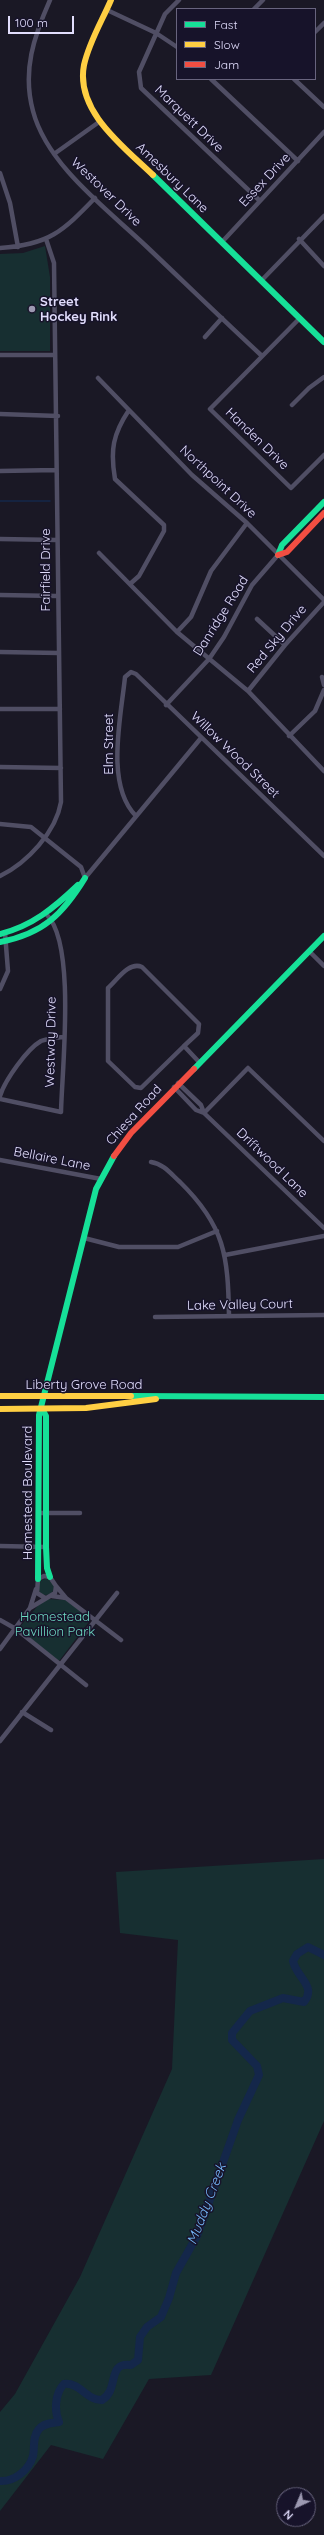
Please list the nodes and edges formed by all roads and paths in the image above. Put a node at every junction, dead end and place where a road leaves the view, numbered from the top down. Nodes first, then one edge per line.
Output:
1 (50, 0) edge
2 (111, 0) edge
3 (179, 0) edge
4 (263, 0) edge
5 (255, 8) edge
6 (107, 10) junction
7 (324, 23) edge
8 (316, 31) edge
9 (156, 33) junction
10 (176, 46) edge
11 (212, 80) edge
12 (295, 80) edge
13 (324, 107) edge
14 (100, 122) junction
15 (324, 132) edge
16 (54, 154) junction
17 (298, 161) junction
18 (0, 173) edge
19 (95, 198) junction
20 (260, 201) junction
21 (324, 216) edge
22 (46, 239) junction
23 (299, 239) junction
24 (222, 242) junction
25 (18, 247) junction
26 (0, 248) edge
27 (324, 266) edge
28 (261, 280) junction
29 (222, 318) junction
30 (299, 319) junction
31 (205, 337) dead end
32 (324, 342) edge
33 (0, 355) edge
34 (55, 355) junction
35 (262, 356) junction
36 (324, 377) edge
37 (98, 378) dead end
38 (292, 405) dead end
39 (129, 410) junction
40 (0, 414) edge
41 (58, 416) junction
42 (324, 455) edge
43 (56, 470) junction
44 (0, 471) edge
45 (324, 502) edge
46 (316, 511) junction
47 (323, 516) edge
48 (247, 523) junction
49 (0, 539) edge
50 (57, 540) junction
51 (99, 553) dead end
52 (278, 555) junction
53 (130, 584) junction
54 (0, 595) edge
55 (57, 596) junction
56 (324, 601) edge
57 (257, 619) dead end
58 (178, 632) junction
59 (285, 645) junction
60 (0, 652) edge
61 (58, 653) junction
62 (209, 659) junction
63 (131, 672) joint
64 (322, 677) dead end
65 (324, 685) edge
66 (324, 690) edge
67 (248, 692) junction
68 (166, 704) junction
69 (0, 709) edge
70 (60, 709) junction
71 (289, 736) junction
72 (201, 738) junction
73 (0, 766) edge
74 (61, 768) junction
75 (324, 771) edge
76 (136, 816) junction
77 (0, 824) edge
78 (44, 838) junction
79 (324, 856) edge
80 (0, 876) edge
81 (85, 878) junction
82 (49, 917) junction
83 (2, 934) edge
84 (324, 936) edge
85 (7, 941) junction
86 (0, 942) edge
87 (309, 951) junction
88 (324, 966) edge
89 (0, 989) edge
90 (63, 1037) junction
91 (184, 1046) junction
92 (199, 1062) junction
93 (176, 1085) junction
94 (0, 1096) edge
95 (0, 1099) edge
96 (204, 1113) junction
97 (324, 1141) edge
98 (0, 1160) edge
99 (151, 1162) dead end
100 (101, 1179) junction
101 (324, 1228) edge
102 (217, 1231) junction
103 (324, 1236) edge
104 (84, 1238) junction
105 (225, 1255) junction
106 (324, 1315) edge
107 (229, 1316) junction
108 (155, 1317) dead end
109 (0, 1396) edge
110 (168, 1397) junction
111 (324, 1397) edge
112 (42, 1398) junction
113 (0, 1409) edge
114 (42, 1409) junction
115 (43, 1513) junction
116 (80, 1513) dead end
117 (0, 1546) edge
118 (42, 1547) junction
119 (50, 1577) junction
120 (38, 1579) junction
121 (56, 1586) junction
122 (36, 1589) junction
123 (117, 1593) dead end
124 (52, 1596) junction
125 (45, 1598) junction
126 (66, 1598) junction
127 (30, 1608) junction
128 (95, 1619) junction
129 (0, 1620) edge
130 (16, 1629) junction
131 (121, 1640) dead end
132 (0, 1649) edge
133 (60, 1664) junction
134 (86, 1685) dead end
135 (22, 1712) junction
136 (51, 1730) dead end
137 (0, 1741) edge

1 - 16 street, Westover Drive
2 - 6 main road, Amesbury Lane
3 - 9 street, Marquett Drive
4 - 5 street
6 - 9 street
6 - 14 main road, Amesbury Lane
7 - 8 street
9 - 10 street
9 - 20 street, Marquett Drive
11 - 17 street
12 - 13 street
14 - 16 street
14 - 24 main road, Amesbury Lane
15 - 17 street, Essex Drive
16 - 19 street, Westover Drive
17 - 20 street, Essex Drive
18 - 25 street
19 - 22 street
19 - 29 street, Westover Drive
20 - 24 street, Essex Drive
21 - 23 street
22 - 25 street
22 - 34 street, Fairfield Drive
23 - 27 street
23 - 28 street
24 - 28 main road, Amesbury Lane
25 - 26 street
28 - 30 main road, Amesbury Lane
29 - 31 street
29 - 35 street, Westover Drive
30 - 32 main road, Amesbury Lane
30 - 35 street
33 - 34 street
34 - 41 street, Fairfield Drive
35 - 42 street, Handen Drive
36 - 38 street
37 - 39 street, Northpoint Drive
39 - 48 street, Northpoint Drive
39 - 53 street
40 - 41 street
41 - 43 street, Fairfield Drive
43 - 44 street
43 - 50 street, Fairfield Drive
45 - 46 main road, Danridge Road
46 - 47 street
46 - 52 main road, Danridge Road
47 - 52 main road, Danridge Road
48 - 52 street, Northpoint Drive
48 - 58 street
49 - 50 street
50 - 55 street, Fairfield Drive
51 - 53 street
52 - 56 street, Northpoint Drive
52 - 62 street, Danridge Road
53 - 58 street
54 - 55 street
55 - 61 street, Fairfield Drive
56 - 59 street, Red Sky Drive
57 - 59 street
58 - 62 street
59 - 67 street, Red Sky Drive
60 - 61 street
61 - 70 street, Fairfield Drive
62 - 67 street
62 - 68 street, Danridge Road
63 - 68 street, Willow Wood Street
63 - 76 street, Elm Street
64 - 65 street
66 - 71 street
67 - 71 street
68 - 72 street, Willow Wood Street
69 - 70 street
70 - 74 street, Fairfield Drive
71 - 75 street
72 - 76 street
72 - 79 street, Willow Wood Street
73 - 74 street
74 - 78 street, Fairfield Drive
76 - 81 street
77 - 78 street
78 - 80 street, Fairfield Drive
78 - 81 street
81 - 82 main road
82 - 83 main road
82 - 85 main road
82 - 90 street, Westway Drive
83 - 85 street
84 - 87 main road, Chiesa Road
85 - 86 main road
85 - 89 street
87 - 88 street
87 - 92 main road, Chiesa Road
90 - 94 street
90 - 95 street, Westway Drive
91 - 91 street
91 - 92 street
92 - 93 main road, Chiesa Road
93 - 96 street, Driftwood Lane
93 - 100 main road, Chiesa Road
96 - 97 street
96 - 101 street, Driftwood Lane
98 - 100 street, Bellaire Lane
99 - 102 street
100 - 104 main road, Chiesa Road
102 - 104 street
102 - 105 street
103 - 105 street
104 - 112 main road, Chiesa Road
105 - 107 street
106 - 107 street, Lake Valley Court
107 - 108 street, Lake Valley Court
109 - 112 main road, Liberty Grove Road
110 - 111 main road, Liberty Grove Road
110 - 112 main road, Liberty Grove Road
110 - 114 main road, Liberty Grove Road
112 - 114 main road, Chiesa Road
113 - 114 main road, Liberty Grove Road
114 - 115 main road, Homestead Boulevard
115 - 116 street
115 - 118 main road, Homestead Boulevard
117 - 118 street
118 - 119 main road, Homestead Boulevard
118 - 120 main road, Homestead Boulevard
119 - 120 street, Homestead Boulevard
119 - 121 street, Homestead Boulevard
120 - 122 street, Homestead Boulevard
121 - 124 street
121 - 126 street, Homestead Boulevard
122 - 125 street
122 - 127 street, Homestead Boulevard
123 - 128 street
124 - 125 street, Homestead Boulevard
124 - 126 street
125 - 127 street, Homestead Boulevard
126 - 128 street
127 - 130 street, Homestead Boulevard
128 - 131 street
128 - 133 street
129 - 130 street
130 - 132 street, Homestead Boulevard
130 - 133 street
133 - 134 street
133 - 135 street
135 - 136 street
135 - 137 street

